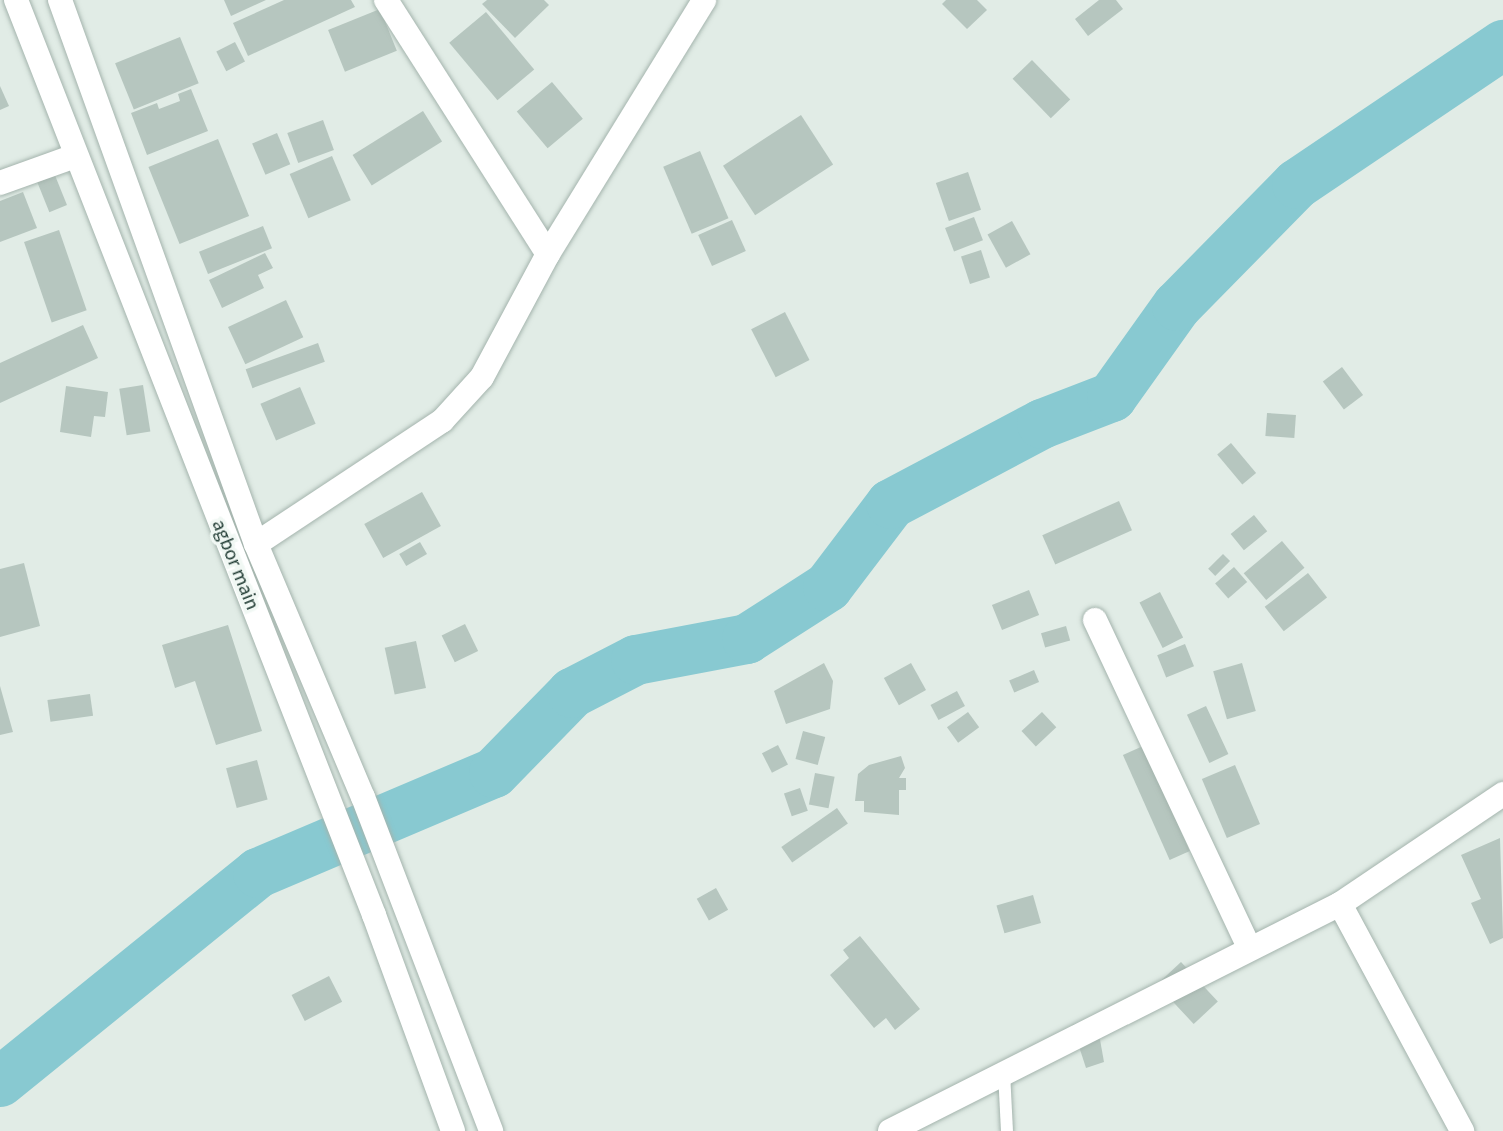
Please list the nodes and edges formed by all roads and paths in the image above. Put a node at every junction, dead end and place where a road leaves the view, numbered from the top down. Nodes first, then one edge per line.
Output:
1 (16, 0) edge
2 (60, 0) edge
3 (386, 0) edge
4 (704, 0) edge
5 (75, 156) junction
6 (0, 183) edge
7 (548, 254) junction
8 (155, 255) junction
9 (116, 267) junction
10 (256, 544) junction
11 (1095, 620) dead end
12 (1503, 794) edge
13 (1340, 904) junction
14 (1249, 948) junction
15 (1004, 1072) junction
16 (453, 1131) edge
17 (491, 1131) edge
18 (890, 1131) edge
19 (1007, 1131) edge
20 (1462, 1131) edge

1 - 5 main road, agbor main
2 - 8 main road, agbor main
3 - 7 main road
4 - 7 main road
5 - 6 main road
5 - 9 main road, agbor main
7 - 10 main road
8 - 9 main road
8 - 10 main road, agbor main
9 - 16 main road, agbor main
10 - 17 main road, agbor main
11 - 14 main road
12 - 13 main road
13 - 14 main road
13 - 20 main road
14 - 15 main road
15 - 18 main road
15 - 19 lane

